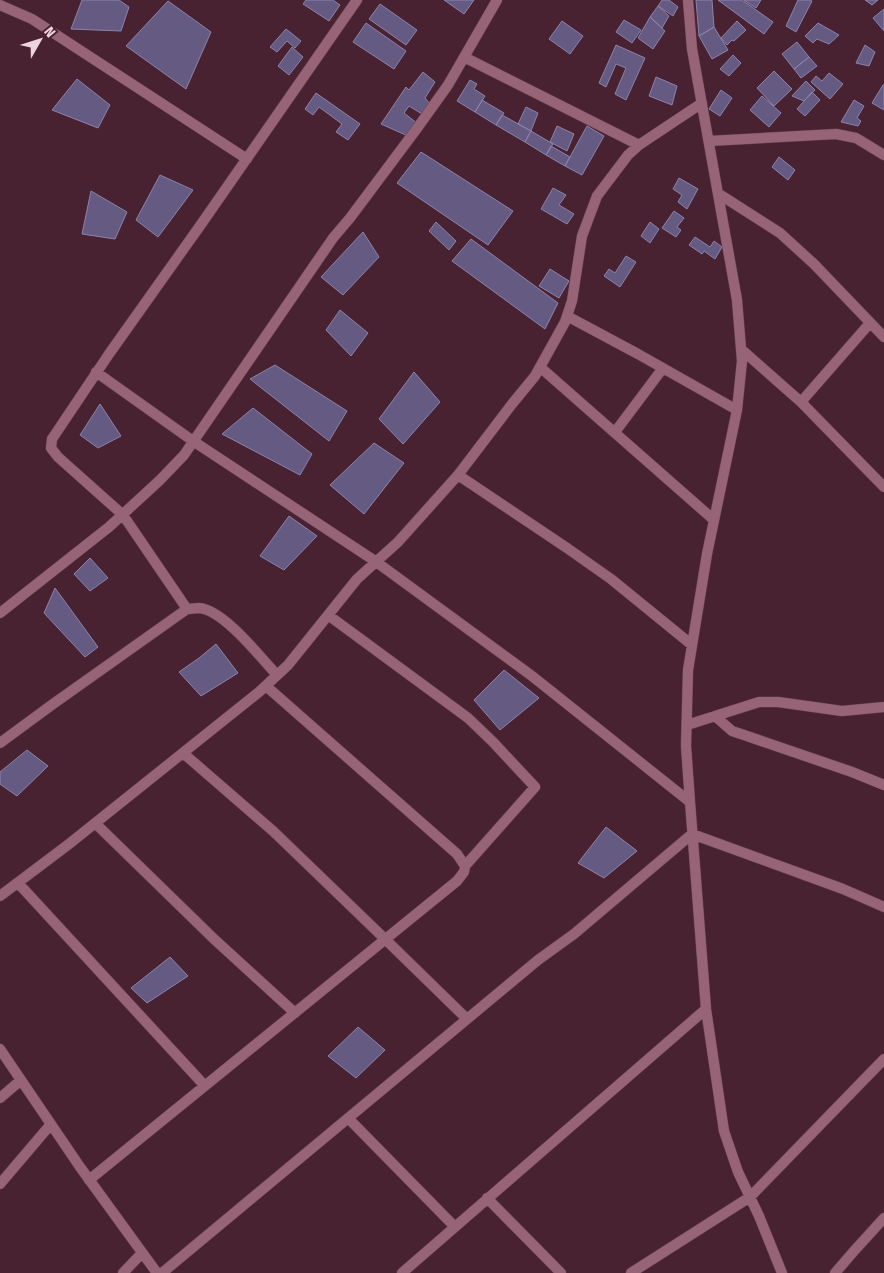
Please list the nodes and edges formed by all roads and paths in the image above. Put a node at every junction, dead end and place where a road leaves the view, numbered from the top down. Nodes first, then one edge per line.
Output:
1 (358, 0) edge
2 (497, 0) edge
3 (688, 0) edge
4 (0, 5) edge
5 (464, 58) junction
6 (702, 103) junction
7 (709, 141) junction
8 (639, 145) junction
9 (884, 155) edge
10 (247, 159) junction
11 (719, 194) junction
12 (567, 316) junction
13 (870, 322) junction
14 (884, 337) edge
15 (740, 350) junction
16 (540, 367) junction
17 (663, 368) junction
18 (96, 372) junction
19 (801, 402) junction
20 (737, 410) junction
21 (615, 432) junction
22 (193, 441) junction
23 (458, 476) junction
24 (884, 487) edge
25 (123, 515) junction
26 (714, 520) junction
27 (375, 562) junction
28 (187, 609) junction
29 (0, 613) edge
30 (328, 615) junction
31 (692, 644) junction
32 (277, 675) junction
33 (266, 686) junction
34 (884, 708) edge
35 (715, 716) junction
36 (687, 725) junction
37 (0, 743) edge
38 (182, 753) junction
39 (884, 785) edge
40 (690, 802) junction
41 (95, 823) junction
42 (692, 834) junction
43 (465, 866) junction
44 (18, 883) junction
45 (0, 896) edge
46 (884, 907) edge
47 (385, 939) junction
48 (706, 1008) junction
49 (295, 1013) junction
50 (467, 1019) junction
51 (0, 1049) edge
52 (884, 1059) edge
53 (21, 1080) junction
54 (205, 1086) junction
55 (0, 1098) edge
56 (348, 1118) junction
57 (51, 1124) junction
58 (90, 1180) junction
59 (0, 1184) edge
60 (750, 1197) junction
61 (487, 1198) junction
62 (884, 1218) edge
63 (455, 1227) junction
64 (872, 1231) junction
65 (884, 1235) edge
66 (142, 1253) junction
67 (122, 1273) edge
68 (157, 1273) edge
69 (162, 1273) edge
70 (402, 1273) edge
71 (561, 1273) edge
72 (630, 1273) edge
73 (782, 1273) edge
74 (835, 1273) edge

1 - 10 street
2 - 5 street
3 - 6 street
4 - 10 street
5 - 8 street
5 - 22 street
6 - 7 street
6 - 8 street
7 - 9 street
7 - 11 street
8 - 12 street
10 - 18 street
11 - 13 street
11 - 15 street
12 - 16 street
12 - 17 street
13 - 14 street
13 - 19 street
15 - 19 street
15 - 20 street
16 - 21 street
16 - 23 street
17 - 20 street
17 - 21 street
18 - 22 street
18 - 25 street
19 - 24 street
20 - 26 street
21 - 26 street
22 - 25 street
22 - 27 street
23 - 27 street
23 - 31 street
25 - 28 street
25 - 29 street
26 - 31 street
27 - 30 street
27 - 40 street
28 - 32 street
28 - 37 street
30 - 32 street
30 - 43 street
31 - 36 street
32 - 33 street
33 - 38 street
33 - 43 street
34 - 35 street
35 - 36 street
35 - 39 street
36 - 40 street
38 - 41 street
38 - 47 street
40 - 42 street
41 - 44 street
41 - 49 street
42 - 46 street
42 - 48 street
42 - 50 street
43 - 47 street
44 - 45 street
44 - 54 street
47 - 49 street
47 - 50 street
48 - 60 street
48 - 61 street
49 - 54 street
50 - 56 street
51 - 53 street
52 - 60 street
53 - 55 street
53 - 57 street
54 - 58 street
56 - 63 street
56 - 69 street
57 - 58 street
57 - 59 street
58 - 66 street
60 - 72 street
60 - 73 street
61 - 63 street
61 - 71 street
62 - 64 street
63 - 70 street
64 - 65 street
64 - 74 street
66 - 67 street
66 - 68 street

